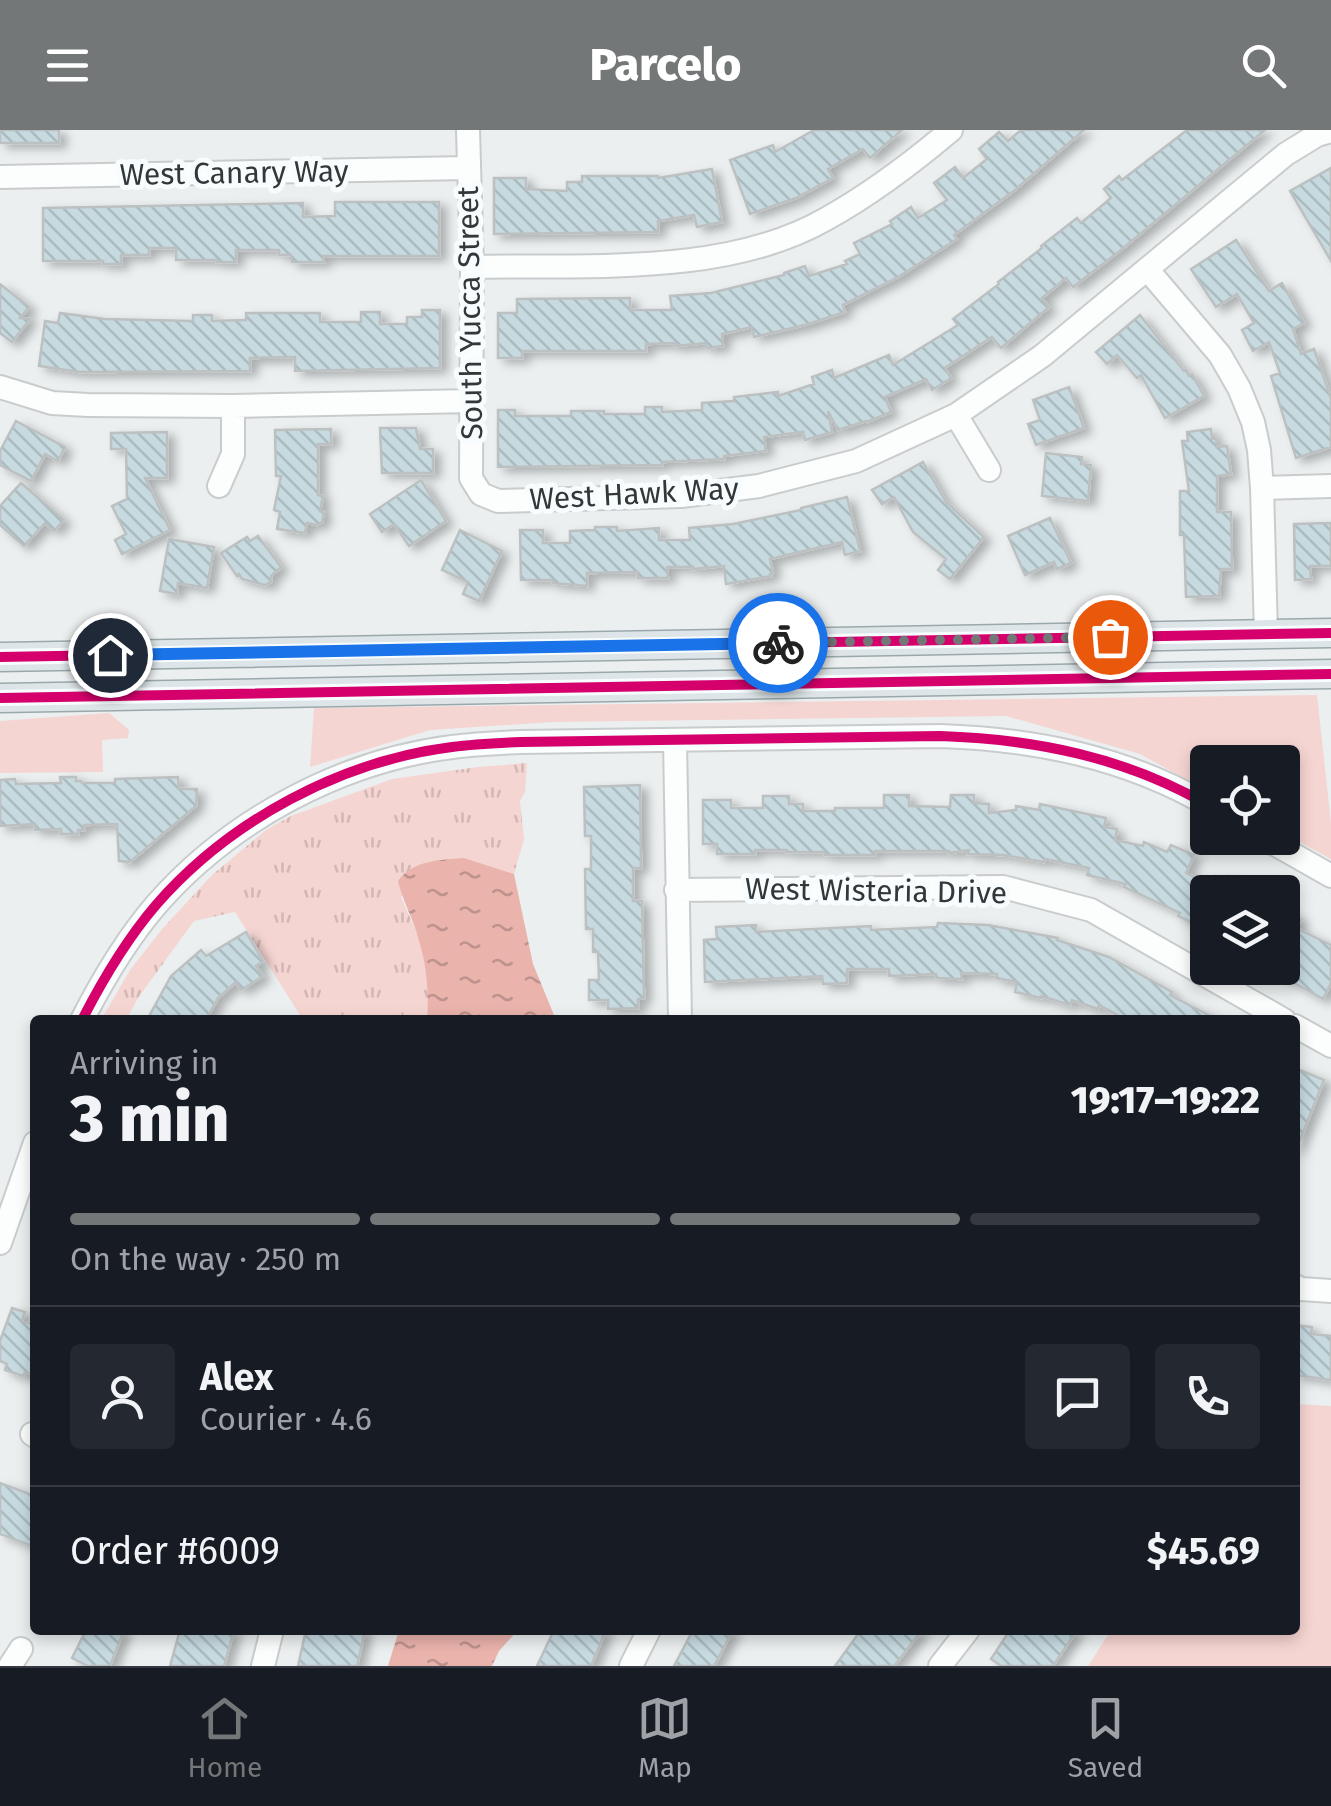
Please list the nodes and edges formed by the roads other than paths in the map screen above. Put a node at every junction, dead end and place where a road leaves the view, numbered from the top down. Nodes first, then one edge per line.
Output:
1 (468, 130) edge
2 (951, 130) edge
3 (1331, 131) edge
4 (468, 168) junction
5 (0, 178) edge
6 (472, 267) junction
7 (1147, 270) junction
8 (0, 387) edge
9 (471, 400) junction
10 (233, 406) junction
11 (956, 415) junction
12 (989, 470) dead end
13 (219, 486) dead end
14 (1331, 486) edge
15 (1262, 488) junction
16 (482, 494) joint
17 (1331, 633) edge
18 (1266, 634) junction
19 (294, 652) junction
20 (0, 657) edge
21 (1331, 674) edge
22 (142, 696) junction
23 (0, 698) edge
24 (675, 741) junction
25 (1190, 795) edge
26 (1294, 855) edge
27 (1331, 876) edge
28 (676, 890) junction
29 (85, 1015) edge
30 (680, 1015) edge
31 (1275, 1015) edge
32 (1300, 1029) edge
33 (1331, 1046) edge
34 (30, 1177) edge
35 (0, 1243) edge
36 (1300, 1288) edge
37 (1331, 1291) edge
38 (271, 1635) edge
39 (646, 1635) edge
40 (964, 1635) edge
41 (263, 1666) edge
42 (632, 1666) edge
43 (940, 1666) edge

1 - 4 street, South Yucca Street
2 - 6 street
3 - 7 street, West Hawk Way
4 - 5 street, West Canary Way
4 - 6 street, South Yucca Street
6 - 9 street, South Yucca Street
7 - 11 street, West Hawk Way
7 - 15 street
8 - 10 street
9 - 10 street
9 - 16 street, South Yucca Street
10 - 13 street
11 - 12 street
11 - 16 street, West Hawk Way
14 - 15 street
15 - 18 street
17 - 18 main road
18 - 19 main road
19 - 20 main road
19 - 22 main road
21 - 22 main road
22 - 23 main road
24 - 25 street
24 - 28 street
24 - 29 street
26 - 27 street
28 - 30 street
28 - 31 street, West Wisteria Drive
32 - 33 street
34 - 35 street
36 - 37 street
38 - 41 street
39 - 42 street
40 - 43 street

